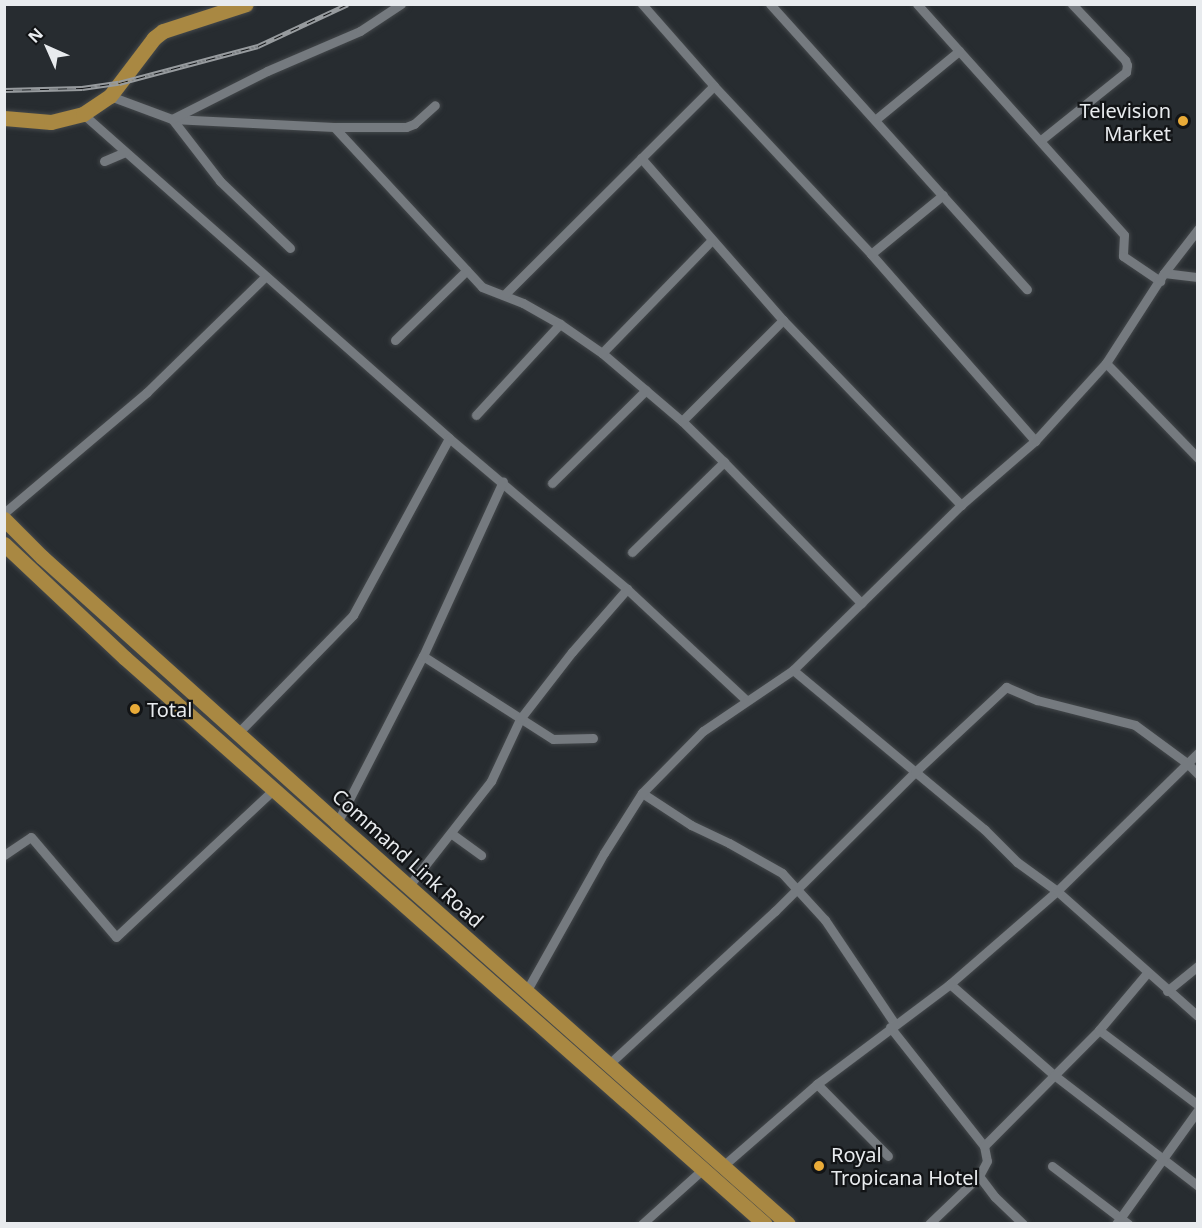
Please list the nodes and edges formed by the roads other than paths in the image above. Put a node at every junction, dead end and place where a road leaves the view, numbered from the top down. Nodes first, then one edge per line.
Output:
1 (401, 4) edge
2 (642, 4) edge
3 (770, 4) edge
4 (917, 4) edge
5 (1072, 4) edge
6 (242, 5) edge
7 (959, 51) junction
8 (714, 86) junction
9 (110, 96) junction
10 (435, 105) dead end
11 (83, 114) junction
12 (4, 118) edge
13 (172, 119) junction
14 (875, 120) junction
15 (334, 127) junction
16 (1041, 140) junction
17 (125, 152) junction
18 (640, 158) junction
19 (104, 161) dead end
20 (943, 195) junction
21 (1197, 229) edge
22 (711, 241) junction
23 (290, 248) dead end
24 (871, 254) junction
25 (467, 270) junction
26 (265, 277) junction
27 (1162, 277) junction
28 (1197, 277) edge
29 (1027, 289) dead end
30 (504, 295) junction
31 (783, 320) junction
32 (560, 324) junction
33 (395, 340) dead end
34 (602, 353) junction
35 (1106, 363) junction
36 (646, 390) junction
37 (476, 415) dead end
38 (682, 421) junction
39 (449, 438) junction
40 (1035, 441) junction
41 (1197, 458) edge
42 (724, 462) junction
43 (502, 481) junction
44 (552, 483) dead end
45 (961, 505) junction
46 (4, 513) edge
47 (4, 519) edge
48 (4, 544) edge
49 (632, 552) dead end
50 (627, 590) junction
51 (861, 603) junction
52 (423, 656) junction
53 (793, 670) junction
54 (746, 700) junction
55 (520, 719) junction
56 (238, 733) junction
57 (593, 738) dead end
58 (1197, 753) edge
59 (1187, 763) junction
60 (915, 772) junction
61 (1197, 774) edge
62 (274, 789) junction
63 (642, 794) junction
64 (337, 823) junction
65 (452, 834) junction
66 (4, 855) edge
67 (481, 855) dead end
68 (408, 887) junction
69 (796, 890) junction
70 (1057, 891) junction
71 (1197, 966) edge
72 (1147, 973) junction
73 (950, 984) junction
74 (527, 990) junction
75 (1167, 991) junction
76 (1197, 1016) edge
77 (892, 1025) junction
78 (1099, 1030) junction
79 (608, 1065) junction
80 (1054, 1075) junction
81 (817, 1084) junction
82 (656, 1104) junction
83 (1197, 1105) edge
84 (1197, 1110) edge
85 (645, 1117) junction
86 (984, 1146) junction
87 (888, 1156) dead end
88 (1163, 1160) junction
89 (723, 1166) junction
90 (1052, 1166) dead end
91 (703, 1168) junction
92 (979, 1176) junction
93 (1197, 1186) edge
94 (1121, 1222) edge
95 (642, 1224) edge
96 (765, 1224) edge
97 (788, 1224) edge
98 (929, 1224) edge
99 (1023, 1224) edge

1 - 13 street
2 - 8 street
3 - 14 street
4 - 7 street
5 - 16 street
6 - 9 main road
7 - 14 street
7 - 16 street
8 - 18 street
8 - 24 street
9 - 11 main road
9 - 13 street
10 - 15 street
11 - 12 main road
11 - 17 street
13 - 15 street
13 - 23 street
14 - 20 street
15 - 25 street
16 - 27 street
17 - 19 street
17 - 26 street
18 - 22 street
18 - 30 street
20 - 24 street
20 - 29 street
21 - 27 street
22 - 31 street
22 - 34 street
24 - 40 street
25 - 30 street
25 - 33 street
26 - 39 street
26 - 46 street
27 - 28 street
27 - 35 street
30 - 32 street
31 - 38 street
31 - 45 street
32 - 34 street
32 - 37 street
34 - 36 street
35 - 40 street
35 - 41 street
36 - 38 street
36 - 44 street
38 - 42 street
39 - 43 street
39 - 56 street
40 - 45 street
42 - 49 street
42 - 51 street
43 - 50 street
43 - 52 street
45 - 51 street
47 - 56 main road, Command Link Road
48 - 62 main road, Command Link Road
50 - 54 street
50 - 55 street
51 - 53 street
52 - 55 street
52 - 64 street
53 - 54 street
53 - 60 street
54 - 63 street
55 - 57 street
55 - 65 street
56 - 64 main road, Command Link Road
58 - 59 street
59 - 60 street
59 - 61 street
59 - 70 street
60 - 69 street
60 - 70 street
62 - 66 street
62 - 85 main road, Command Link Road
63 - 69 street
63 - 74 street
64 - 68 main road, Command Link Road
65 - 67 street
65 - 68 street
68 - 74 main road, Command Link Road
69 - 77 street
69 - 79 street
70 - 72 street
70 - 73 street
71 - 75 street
72 - 75 street
72 - 78 street
73 - 77 street
73 - 80 street
74 - 79 main road, Command Link Road
75 - 76 street
77 - 81 street
77 - 86 street
78 - 80 street
78 - 83 street
79 - 82 main road, Command Link Road
80 - 86 street
80 - 88 street
81 - 87 street
81 - 89 street
82 - 85 main road
82 - 89 main road, Command Link Road
84 - 88 street
85 - 91 main road, Command Link Road
86 - 92 street
88 - 93 street
88 - 94 street
89 - 97 main road, Command Link Road
90 - 94 street
91 - 95 street
91 - 96 main road, Command Link Road
92 - 98 street
92 - 99 street

